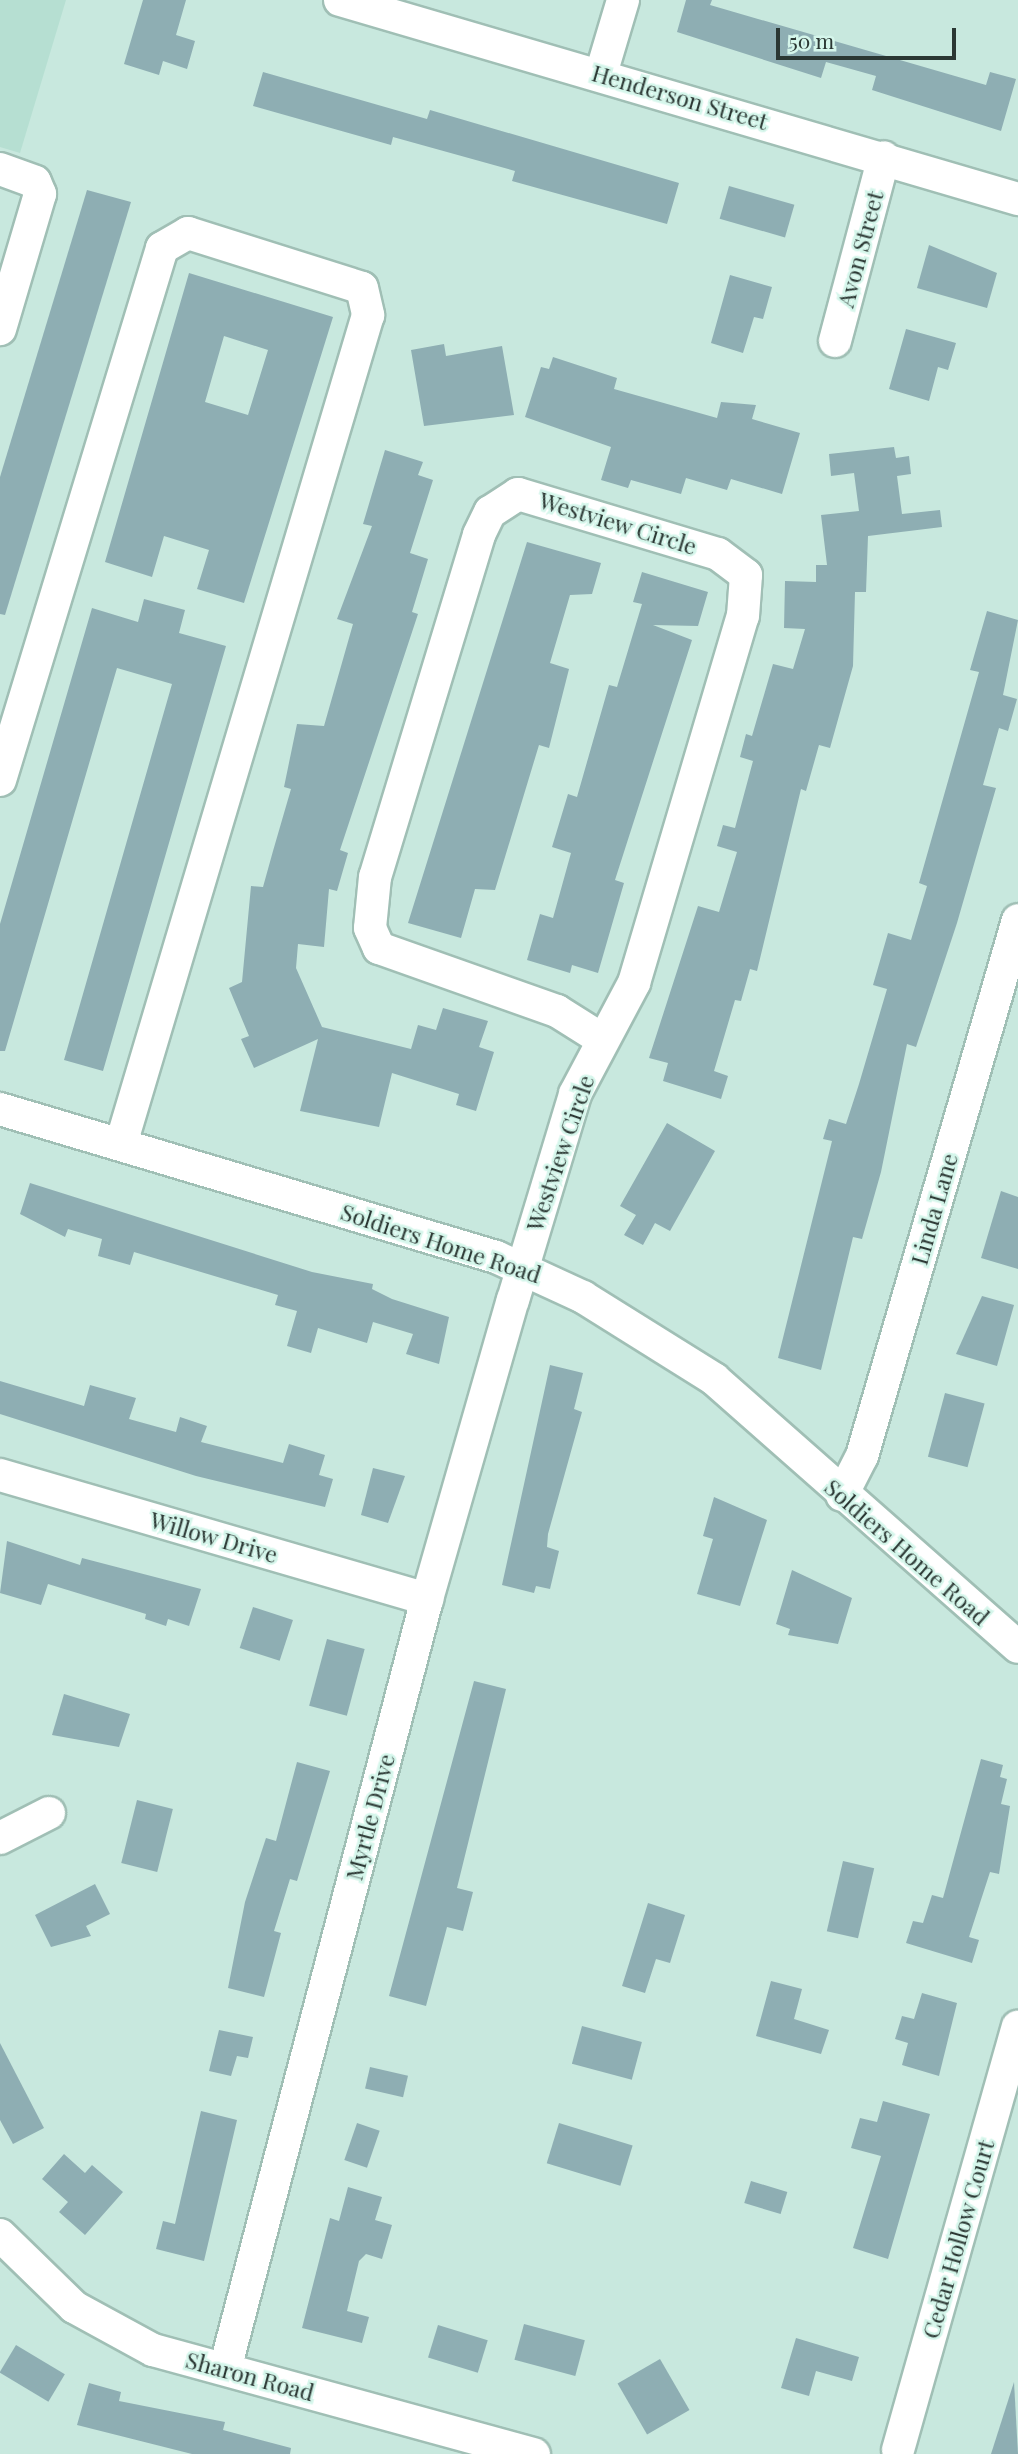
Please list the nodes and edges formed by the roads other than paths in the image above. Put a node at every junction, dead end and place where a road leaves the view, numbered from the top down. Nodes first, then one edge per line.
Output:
1 (340, 0) edge
2 (623, 0) edge
3 (601, 74) junction
4 (884, 157) junction
5 (0, 169) edge
6 (1018, 199) edge
7 (0, 329) edge
8 (835, 341) dead end
9 (0, 780) edge
10 (1018, 920) edge
11 (603, 1040) junction
12 (0, 1109) edge
13 (121, 1144) junction
14 (522, 1268) junction
15 (0, 1475) edge
16 (842, 1495) junction
17 (427, 1598) junction
18 (1018, 1647) edge
19 (49, 1813) dead end
20 (0, 1838) edge
21 (1018, 2027) edge
22 (0, 2235) edge
23 (225, 2369) junction
24 (898, 2450) dead end
25 (534, 2454) edge

1 - 3 street, Henderson Street
2 - 3 street
3 - 4 street, Henderson Street
4 - 6 street, Henderson Street
4 - 8 street, Avon Street
5 - 7 street
9 - 13 street
10 - 16 street, Linda Lane
11 - 11 street, Westview Circle
11 - 14 street, Westview Circle
12 - 13 street, Soldiers Home Road
13 - 14 street, Soldiers Home Road
14 - 16 street, Soldiers Home Road
14 - 17 street, Myrtle Drive
15 - 17 street, Willow Drive
16 - 18 street, Soldiers Home Road
17 - 23 street, Myrtle Drive
19 - 20 street
21 - 24 street, Cedar Hollow Court
22 - 23 street, Sharon Road
23 - 25 street, Sharon Road

